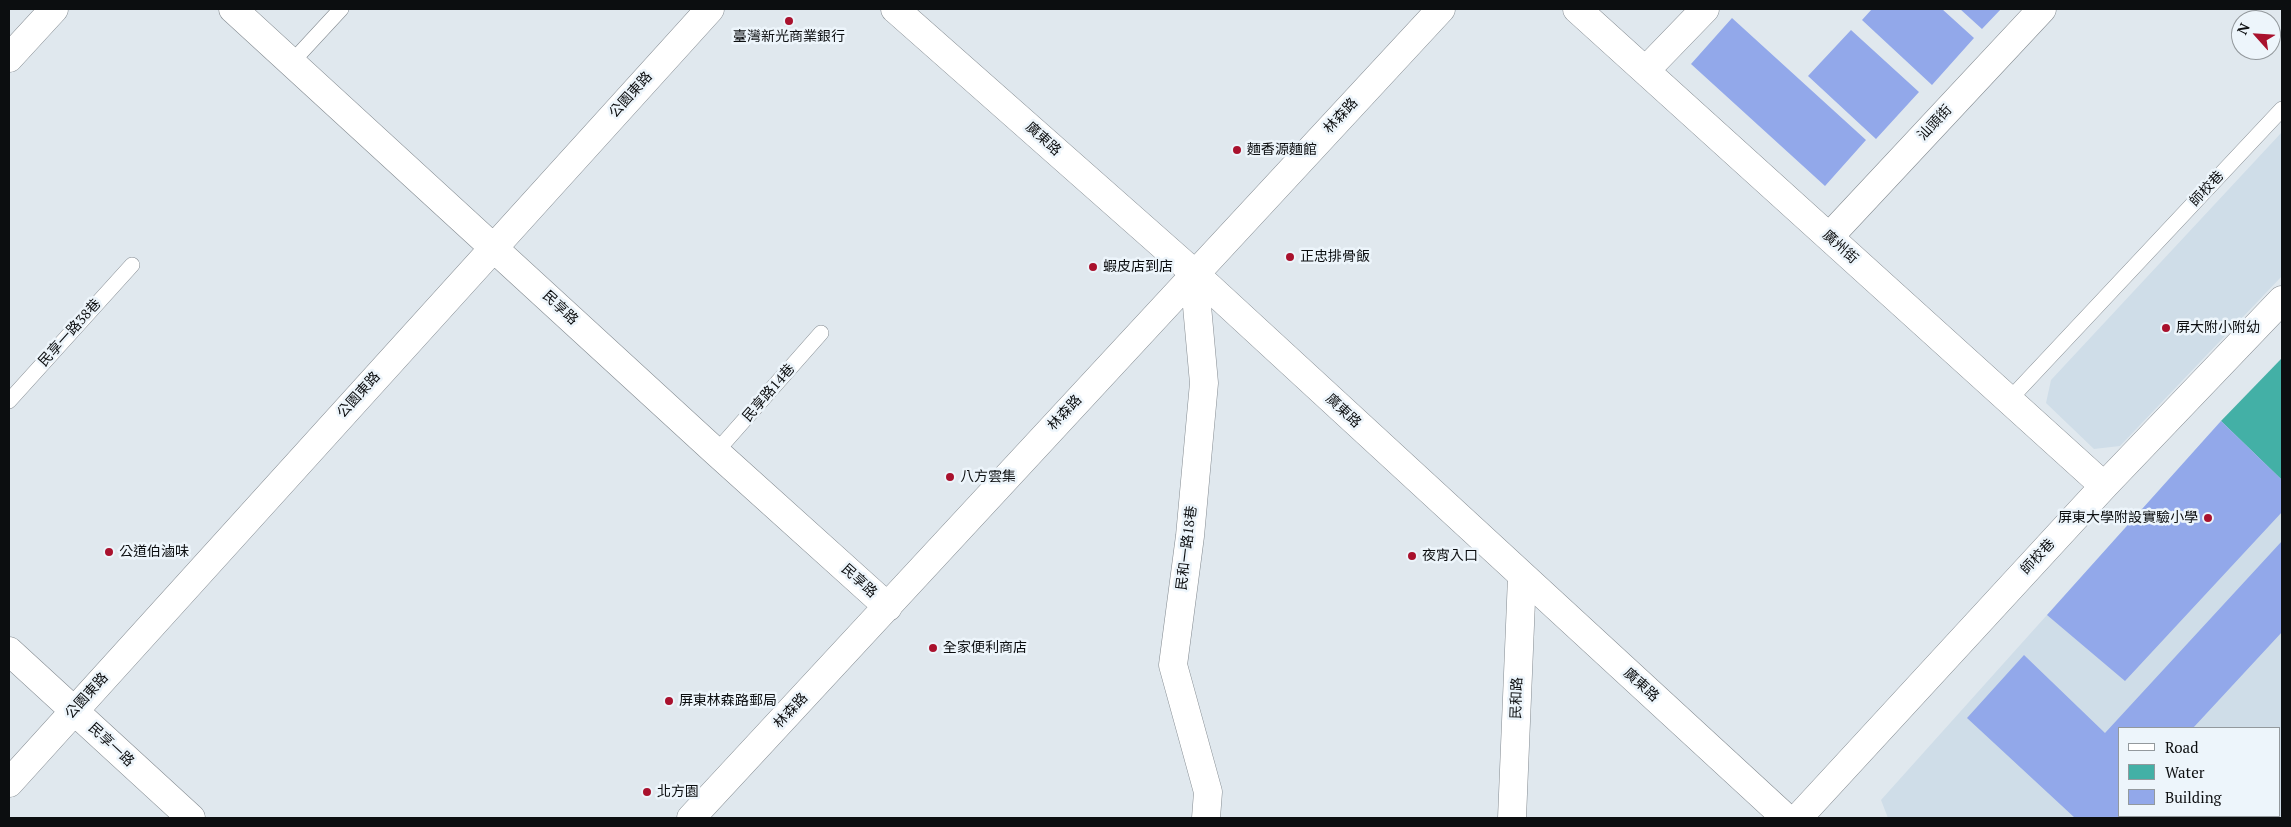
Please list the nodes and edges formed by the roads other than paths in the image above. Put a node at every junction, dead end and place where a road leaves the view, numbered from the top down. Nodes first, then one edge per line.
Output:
1 (54, 9) edge
2 (233, 9) edge
3 (341, 9) edge
4 (710, 9) edge
5 (895, 9) edge
6 (1441, 9) edge
7 (1577, 9) edge
8 (1705, 9) edge
9 (2042, 9) edge
10 (9, 58) edge
11 (292, 62) junction
12 (1646, 70) junction
13 (2282, 109) edge
14 (1829, 237) junction
15 (493, 246) junction
16 (132, 265) dead end
17 (1194, 273) junction
18 (2282, 300) edge
19 (821, 333) dead end
20 (2009, 400) junction
21 (9, 401) edge
22 (716, 452) junction
23 (2104, 486) junction
24 (1522, 577) junction
25 (888, 607) junction
26 (9, 651) edge
27 (74, 711) junction
28 (13, 770) edge
29 (191, 818) edge
30 (691, 818) edge
31 (1206, 818) edge
32 (1512, 818) edge
33 (1786, 818) edge
34 (1798, 818) edge

1 - 10 street
2 - 11 street, 民享路
3 - 11 lane
4 - 15 street, 公園東路
5 - 17 street, 廣東路
6 - 17 street, 林森路
7 - 12 street, 廣州街
8 - 12 street
9 - 14 street, 汕頭街
11 - 15 street, 民享路
12 - 14 street, 廣州街
13 - 20 lane, 師校巷
14 - 20 street, 廣州街
15 - 22 street, 民享路
15 - 27 street, 公園東路
16 - 21 lane, 民享一路38巷
17 - 24 street, 廣東路
17 - 25 street, 林森路
17 - 31 street, 民和一路18巷
18 - 23 street, 師校巷
19 - 22 lane, 民享路14巷
20 - 23 street, 廣州街
22 - 25 street, 民享路
23 - 34 street, 師校巷
24 - 32 street, 民和路
24 - 33 street, 廣東路
25 - 30 street, 林森路
26 - 27 street, 民享一路
27 - 28 street, 公園東路
27 - 29 street, 民享一路

